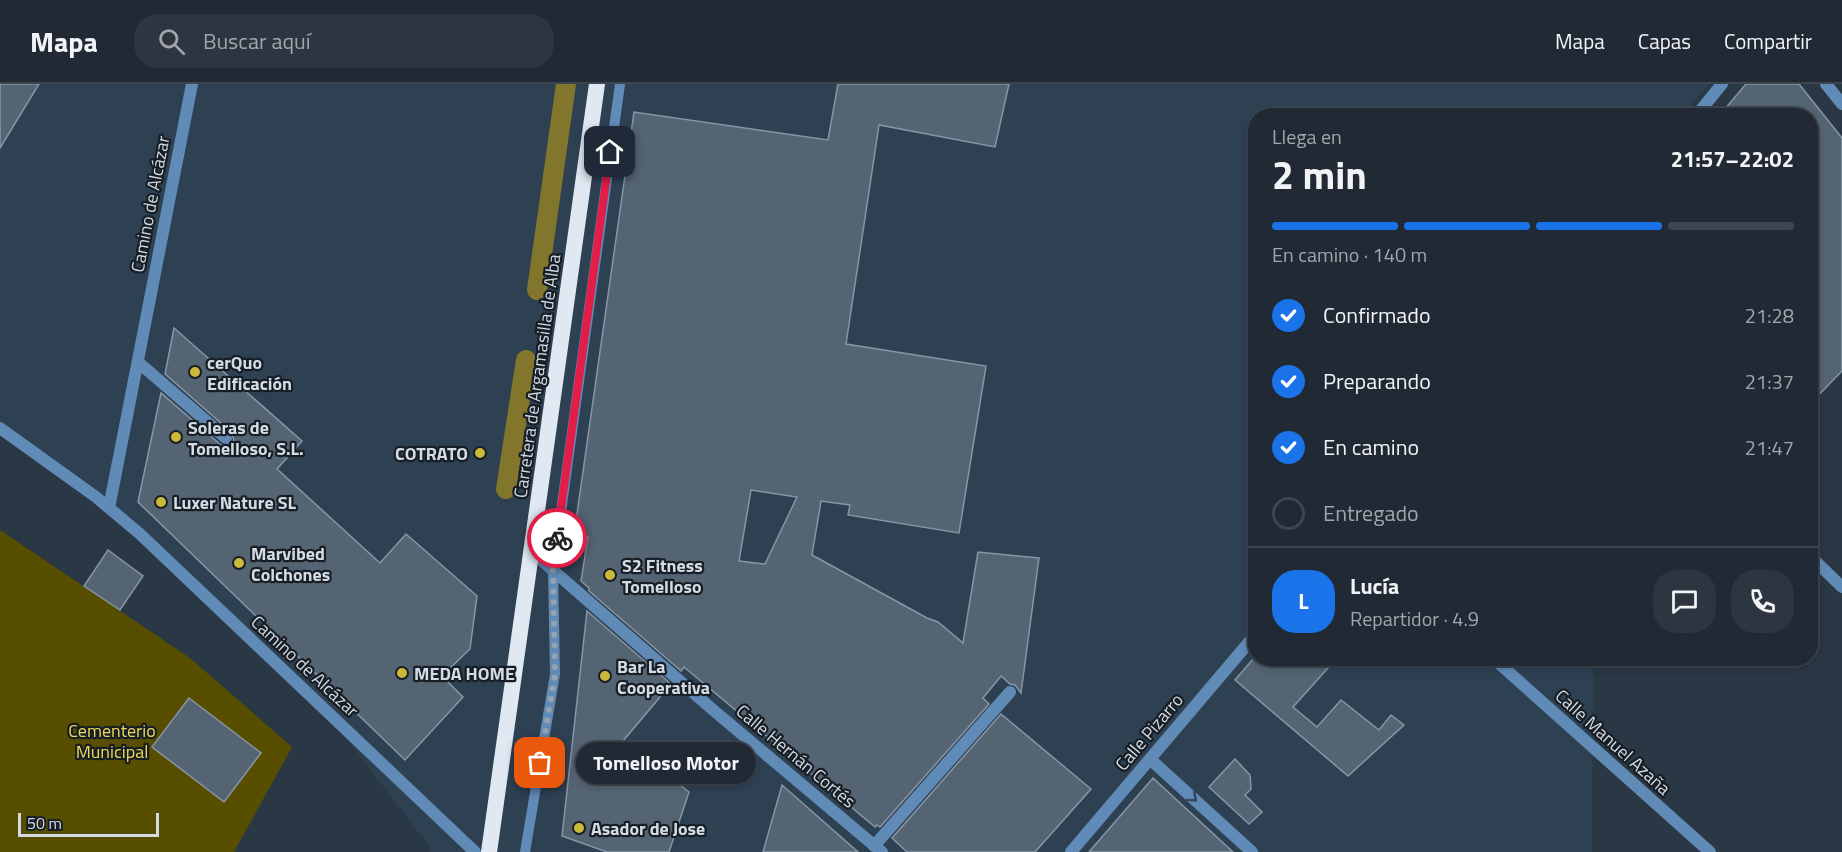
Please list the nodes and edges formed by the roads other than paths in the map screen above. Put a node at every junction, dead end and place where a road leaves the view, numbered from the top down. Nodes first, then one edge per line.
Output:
1 (192, 84) edge
2 (597, 84) edge
3 (620, 84) edge
4 (1722, 84) edge
5 (1826, 84) edge
6 (1842, 104) edge
7 (1702, 108) edge
8 (138, 362) junction
9 (0, 428) edge
10 (226, 438) dead end
11 (109, 508) junction
12 (532, 552) junction
13 (1818, 564) edge
14 (553, 570) junction
15 (1842, 587) edge
16 (1248, 643) edge
17 (1502, 666) edge
18 (1010, 692) dead end
19 (1150, 759) junction
20 (878, 849) edge
21 (475, 852) edge
22 (489, 852) edge
23 (525, 852) edge
24 (1071, 852) edge
25 (1252, 852) edge
26 (1710, 852) edge

1 - 8 street, Camino de Alcázar
2 - 12 highway, Carretera de Argamasilla de Alba
3 - 14 lane
4 - 7 street
5 - 6 street
8 - 10 street
8 - 11 street, Camino de Alcázar
9 - 11 street, Camino de Alcázar
11 - 21 street, Camino de Alcázar
12 - 14 street, Calle Hernán Cortés
12 - 22 highway, Carretera de Argamasilla de Alba
13 - 15 street
14 - 20 street, Calle Hernán Cortés
14 - 23 lane
16 - 19 street, Calle Pizarro
17 - 26 street, Calle Manuel Azaña
18 - 20 street, Calle Hernán Cortés
19 - 24 street, Calle Pizarro
19 -> 25 street

